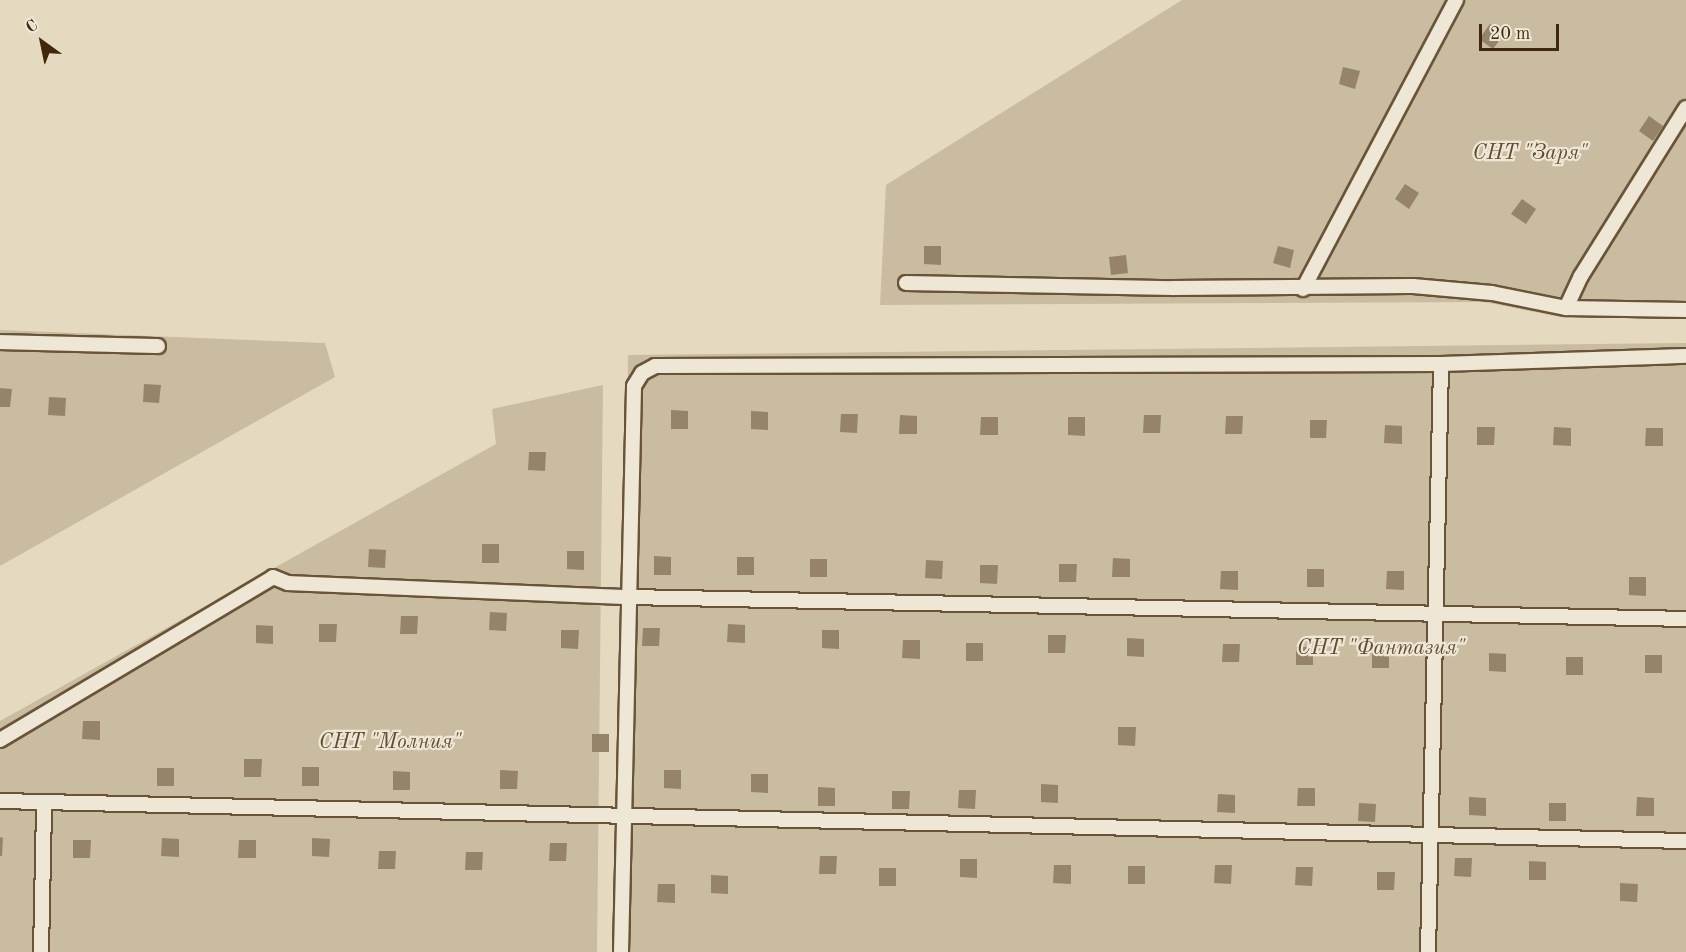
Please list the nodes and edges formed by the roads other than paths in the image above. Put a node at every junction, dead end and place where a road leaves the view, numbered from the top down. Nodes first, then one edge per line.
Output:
1 (1456, 0) edge
2 (1686, 108) edge
3 (906, 283) dead end
4 (1303, 289) junction
5 (1566, 308) junction
6 (1686, 310) edge
7 (0, 342) edge
8 (158, 346) dead end
9 (1686, 356) edge
10 (1440, 364) junction
11 (629, 597) junction
12 (1435, 615) junction
13 (1686, 619) edge
14 (0, 740) edge
15 (0, 801) edge
16 (44, 803) junction
17 (626, 817) junction
18 (1433, 833) junction
19 (1686, 841) edge
20 (41, 952) edge
21 (621, 952) edge
22 (1428, 952) edge

1 - 4 lane
2 - 5 lane
3 - 4 lane
4 - 5 lane
5 - 6 lane
7 - 8 lane
9 - 10 lane
10 - 11 lane
10 - 12 lane
11 - 12 lane
11 - 14 lane
11 - 17 lane
12 - 13 lane
12 - 18 lane
15 - 16 lane
16 - 17 lane
16 - 20 lane
17 - 18 lane
17 - 21 lane
18 - 19 lane
18 - 22 lane

